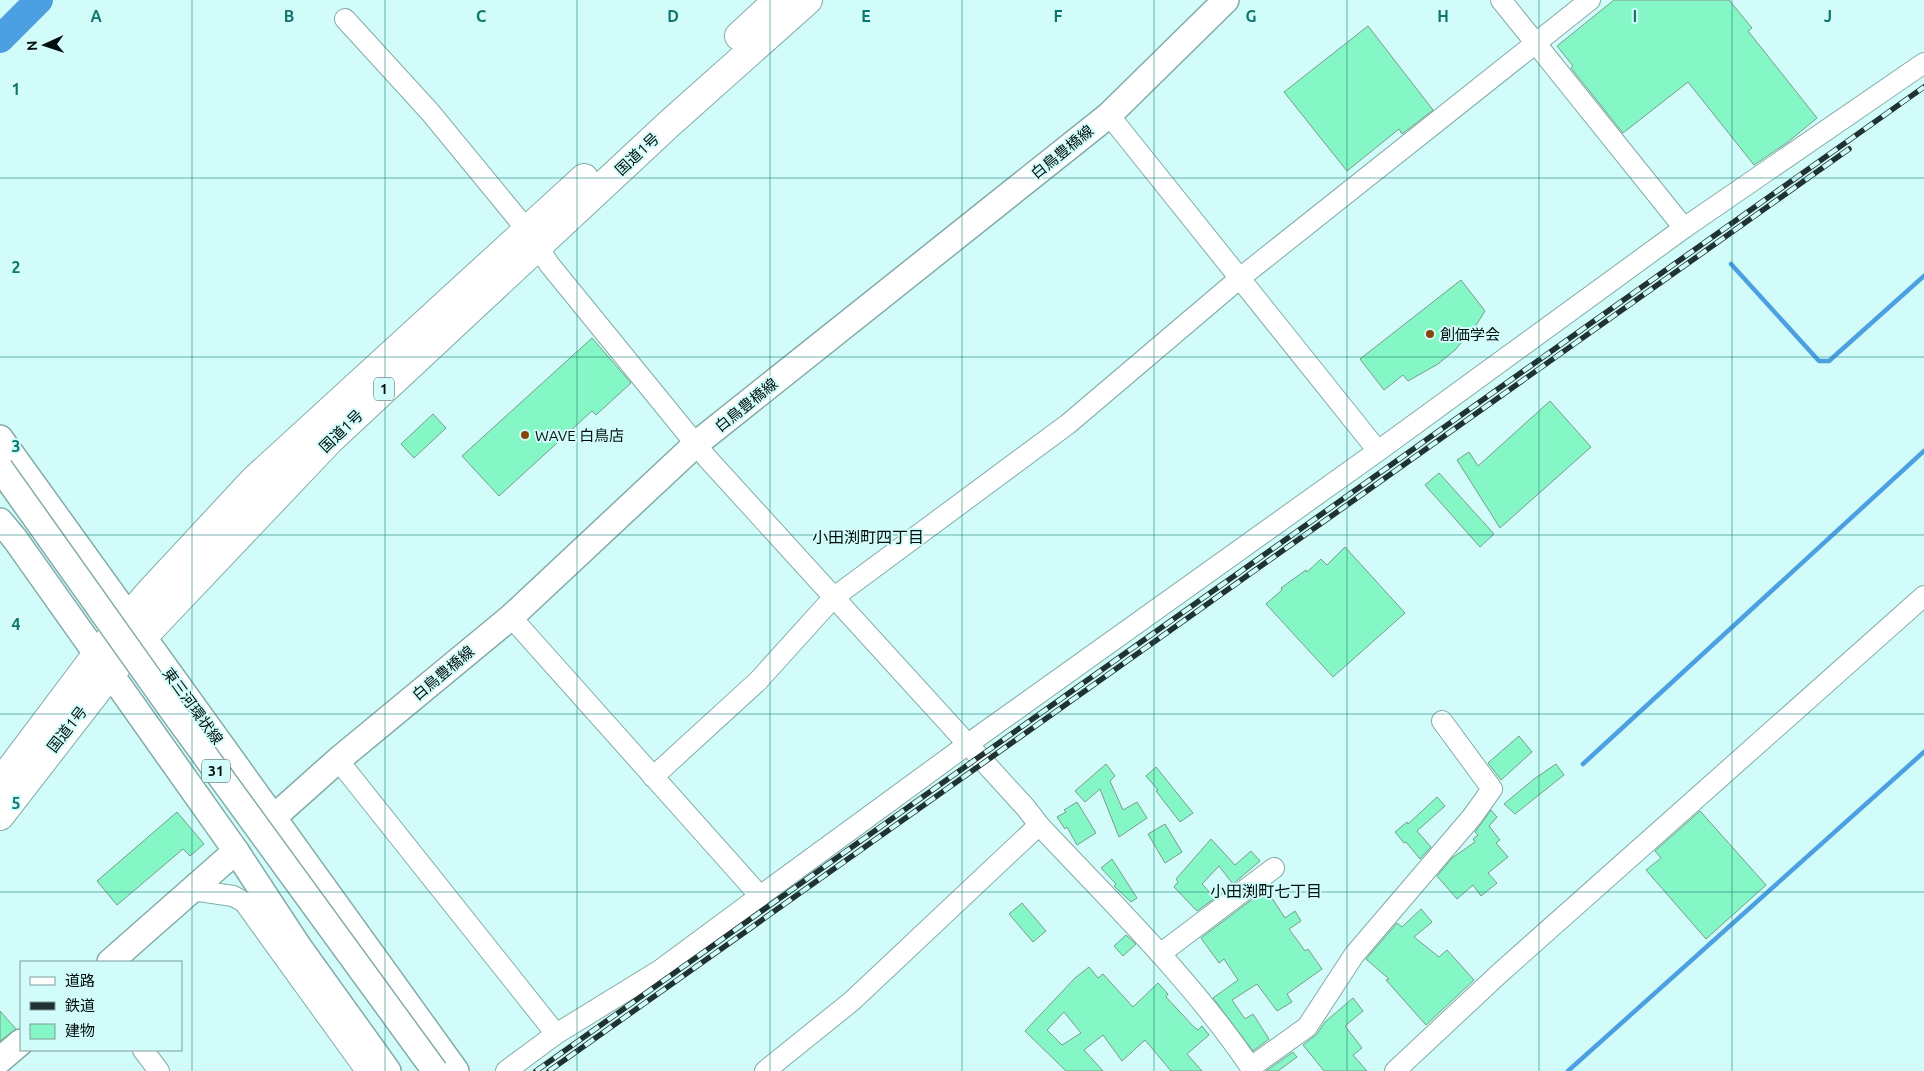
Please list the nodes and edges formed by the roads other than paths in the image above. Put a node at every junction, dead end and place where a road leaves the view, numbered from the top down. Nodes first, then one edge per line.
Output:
1 (778, 0) edge
2 (808, 0) edge
3 (1226, 0) edge
4 (1501, 0) edge
5 (1590, 0) edge
6 (345, 19) dead end
7 (1534, 44) junction
8 (1924, 63) edge
9 (1109, 115) junction
10 (1684, 228) junction
11 (533, 238) junction
12 (1240, 278) junction
13 (0, 438) edge
14 (696, 444) junction
15 (1378, 451) junction
16 (0, 468) edge
17 (0, 521) edge
18 (1924, 596) edge
19 (833, 598) junction
20 (511, 617) junction
21 (135, 627) junction
22 (103, 664) junction
23 (1442, 721) dead end
24 (968, 744) junction
25 (338, 760) junction
26 (653, 777) junction
27 (0, 783) edge
28 (0, 816) edge
29 (273, 818) junction
30 (1039, 825) junction
31 (236, 851) junction
32 (1274, 868) dead end
33 (192, 890) junction
34 (760, 896) junction
35 (1160, 954) junction
36 (111, 961) edge
37 (556, 1034) junction
38 (20, 1043) edge
39 (145, 1051) edge
40 (0, 1060) edge
41 (1252, 1069) edge
42 (159, 1071) edge
43 (366, 1071) edge
44 (388, 1071) edge
45 (435, 1071) edge
46 (456, 1071) edge
47 (506, 1071) edge
48 (765, 1071) edge
49 (1395, 1071) edge

1 - 11 highway, 国道1号 / 1
2 - 11 highway, 国道1号 / 1
3 - 9 main road, 白鳥豊橋線
4 - 7 street
5 - 7 street
6 - 11 street
7 - 10 street
7 - 12 street
8 - 10 street
9 - 12 street
9 - 14 main road, 白鳥豊橋線
10 - 15 street
11 - 14 street
11 - 21 highway, 国道1号 / 1
12 - 15 street
12 - 19 street
13 - 21 main road, 東三河環状線 / 31
14 - 19 street
14 - 20 main road, 白鳥豊橋線
15 - 24 street
16 - 45 main road, 東三河環状線 / 31, bridge
17 - 22 main road, 31
18 - 49 street
19 - 24 street
19 - 26 street
20 - 25 main road, 白鳥豊橋線
20 - 26 street
21 - 22 highway, 国道1号 / 1
21 - 29 main road, 東三河環状線 / 31
22 - 27 highway, 国道1号 / 1
22 - 28 highway, 国道1号 / 1
22 - 31 main road, 31
23 - 41 street
24 - 30 street
24 - 34 street
25 - 29 main road, 白鳥豊橋線
25 - 37 street
26 - 34 street
29 - 46 main road, 東三河環状線 / 31
30 - 35 street
30 - 48 street
31 - 33 main road
31 - 44 main road, 31
32 - 35 street
33 - 36 main road
33 - 43 street
34 - 37 street
35 - 41 street
37 - 47 street
38 - 40 main road
39 - 42 street

